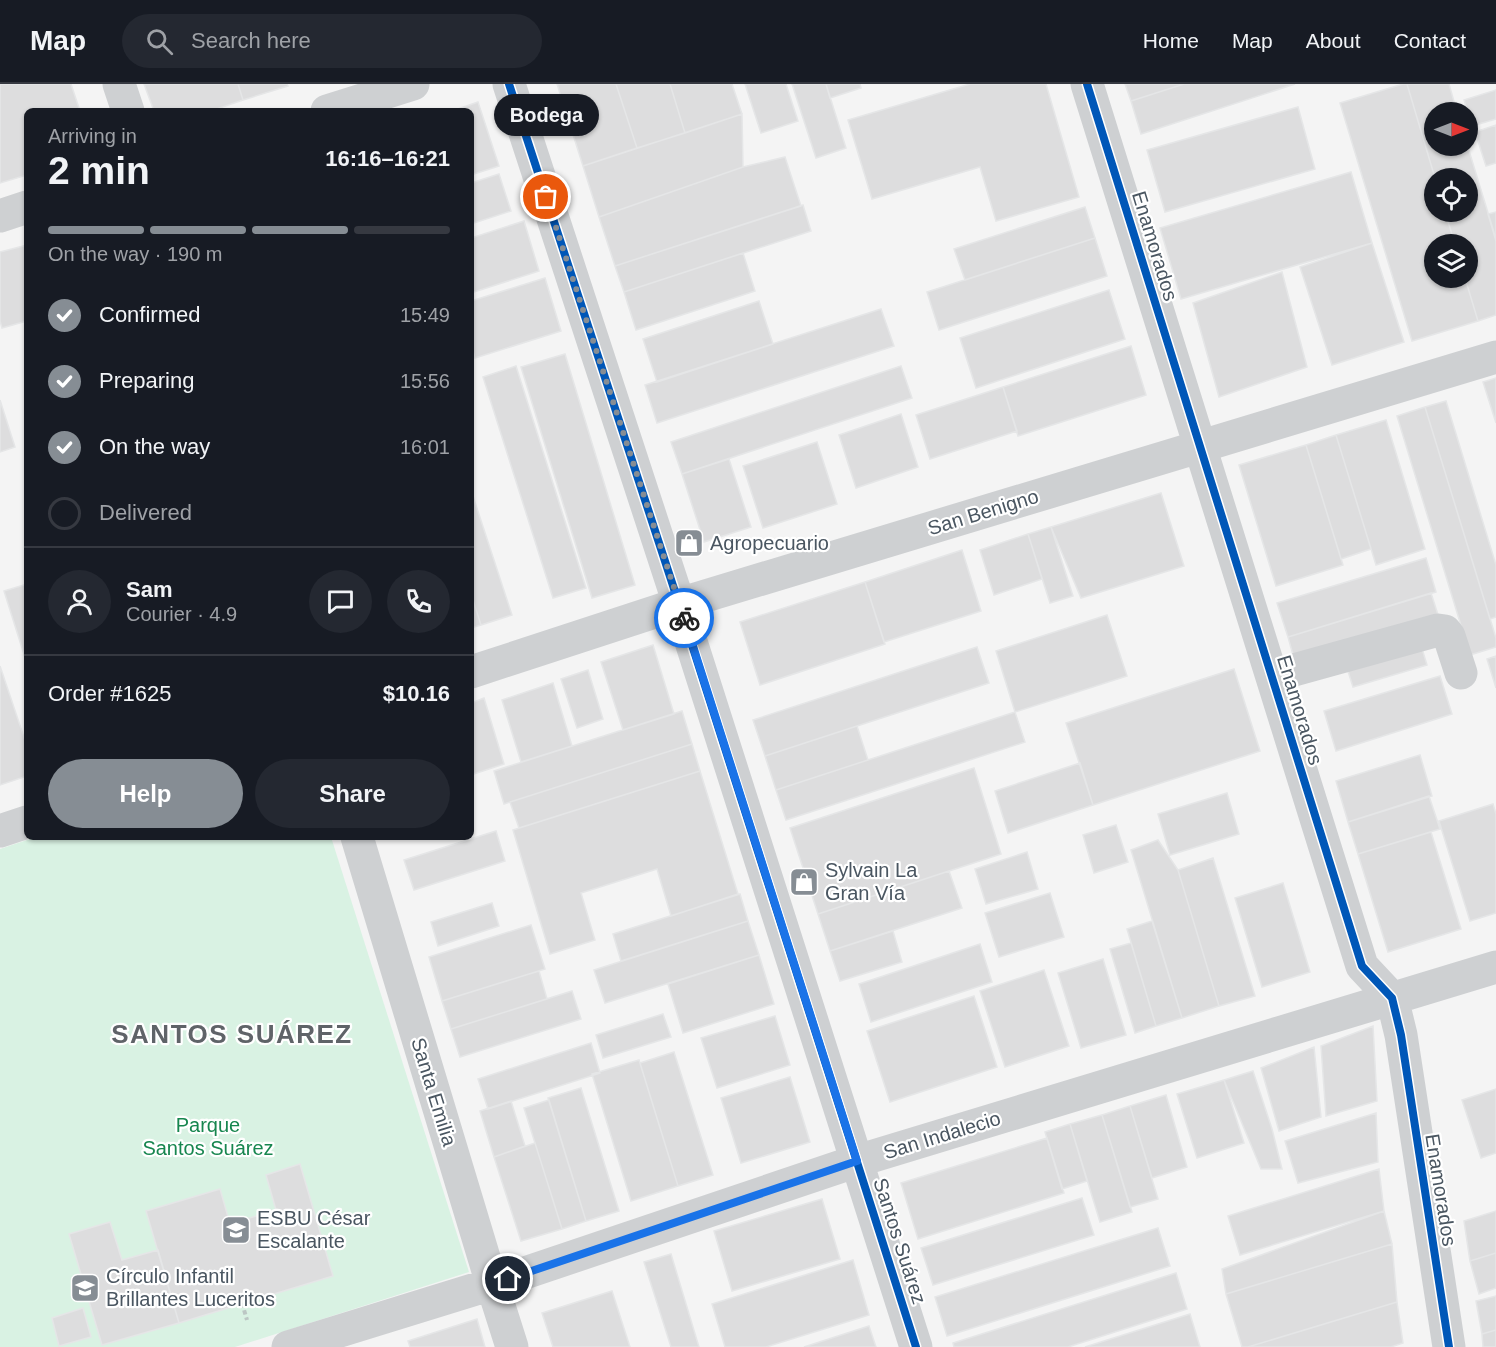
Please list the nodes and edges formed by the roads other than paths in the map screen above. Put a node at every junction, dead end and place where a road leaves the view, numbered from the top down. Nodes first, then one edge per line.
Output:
1 (119, 84) edge
2 (412, 84) edge
3 (509, 84) edge
4 (1087, 84) edge
5 (127, 108) edge
6 (336, 108) edge
7 (24, 208) edge
8 (0, 216) edge
9 (1496, 357) edge
10 (1200, 447) junction
11 (679, 604) junction
12 (474, 671) edge
13 (1461, 674) dead end
14 (1272, 676) junction
15 (24, 823) edge
16 (0, 831) edge
17 (358, 840) edge
18 (1496, 967) edge
19 (1392, 998) junction
20 (857, 1161) junction
21 (492, 1284) junction
22 (288, 1347) edge
23 (513, 1347) edge
24 (916, 1347) edge
25 (1449, 1347) edge

1 - 5 street
2 - 6 street
3 - 11 street, Santos Suárez
4 - 10 street, Enamorados
7 - 8 street
9 - 10 street, San Benigno
10 - 11 street, San Benigno
10 - 14 street, Enamorados
11 - 12 street, San Benigno
11 - 20 street, Santos Suárez
13 - 14 street
14 - 19 street, Enamorados
15 - 16 street
17 - 21 street, Santa Emilia
18 - 19 street, San Indalecio
19 - 20 street, San Indalecio
19 - 25 street, Enamorados
20 - 21 street, San Indalecio
20 - 24 street, Santos Suárez
21 - 22 street, San Indalecio
21 - 23 street, Santa Emilia

